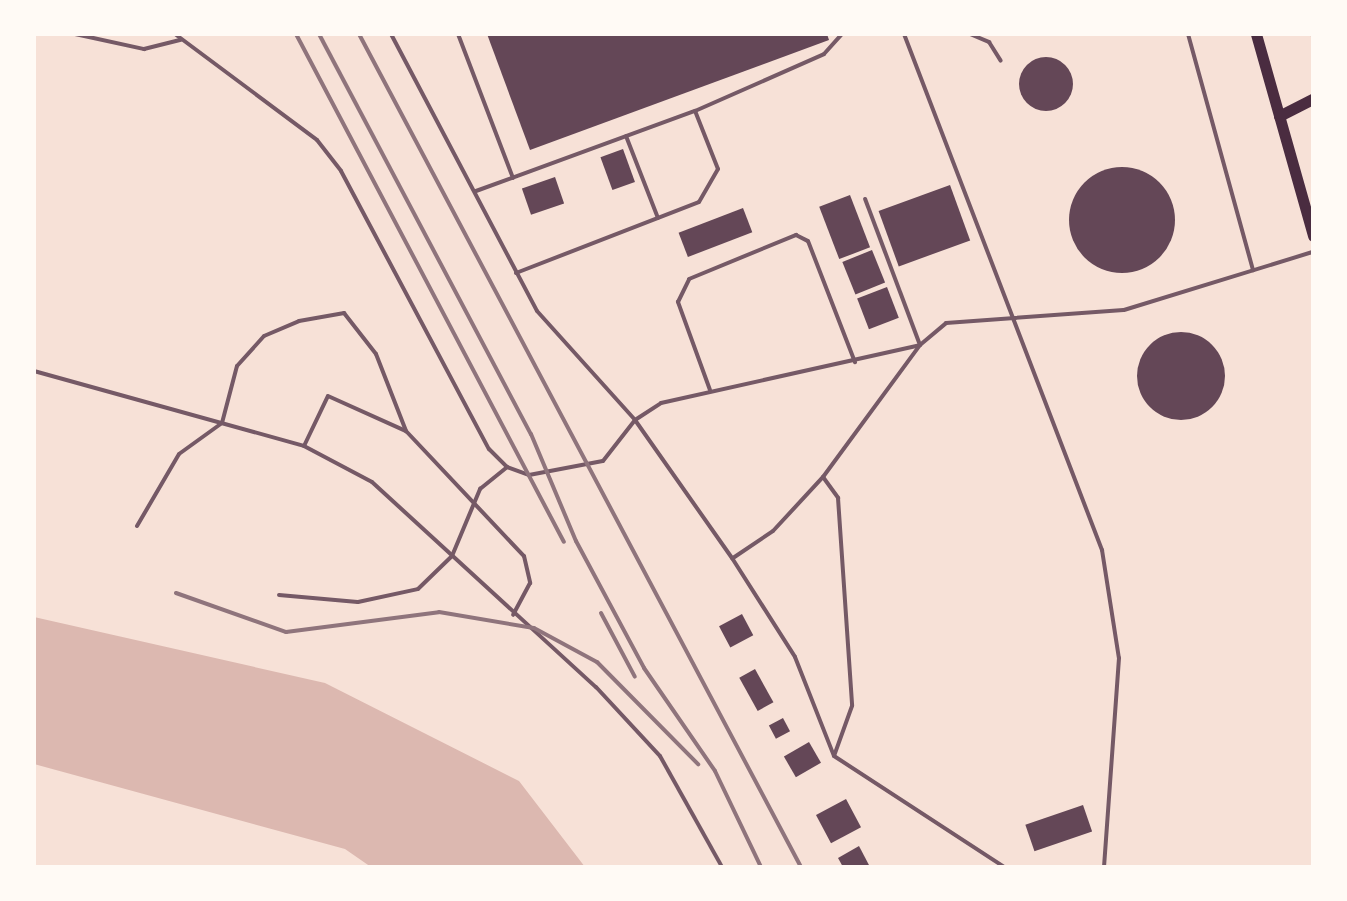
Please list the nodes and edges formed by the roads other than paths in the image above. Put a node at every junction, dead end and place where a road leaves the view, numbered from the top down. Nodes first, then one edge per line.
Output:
1 (75, 34) edge
2 (175, 34) edge
3 (391, 34) edge
4 (458, 34) edge
5 (842, 34) edge
6 (906, 34) edge
7 (970, 34) edge
8 (1188, 34) edge
9 (1256, 34) edge
10 (181, 40) junction
11 (1001, 61) dead end
12 (1313, 99) edge
13 (695, 111) junction
14 (1279, 116) junction
15 (626, 136) junction
16 (513, 178) junction
17 (476, 191) junction
18 (865, 199) dead end
19 (658, 218) junction
20 (1313, 236) edge
21 (1313, 252) edge
22 (1253, 270) junction
23 (516, 273) junction
24 (1009, 315) junction
25 (920, 345) junction
26 (856, 363) junction
27 (34, 373) edge
28 (710, 390) junction
29 (635, 420) junction
30 (222, 423) junction
31 (406, 431) junction
32 (304, 446) junction
33 (507, 467) junction
34 (823, 477) junction
35 (472, 506) junction
36 (137, 526) dead end
37 (452, 556) junction
38 (732, 558) junction
39 (279, 595) dead end
40 (512, 616) junction
41 (834, 756) junction
42 (722, 867) edge
43 (1004, 867) edge
44 (1104, 867) edge

1 - 10 lane
2 - 10 lane
3 - 17 lane
4 - 16 lane
5 - 13 lane
6 - 24 lane
7 - 11 lane
8 - 22 lane
9 - 14 main road
10 - 33 lane
12 - 14 main road
13 - 15 lane
13 - 19 lane
14 - 20 main road
15 - 16 lane
15 - 19 lane
16 - 17 lane
17 - 23 lane
18 - 25 lane
19 - 23 lane
21 - 22 lane
22 - 24 lane
23 - 29 lane
24 - 25 lane
24 - 44 lane
25 - 26 lane
25 - 34 lane
26 - 28 lane
26 - 28 lane
27 - 30 lane
28 - 29 lane
29 - 33 lane
29 - 38 lane
30 - 31 lane
30 - 32 lane
30 - 36 lane
31 - 32 lane
31 - 35 lane
32 - 37 lane
33 - 35 lane
34 - 38 lane
34 - 41 lane
35 - 37 lane
35 - 40 lane
37 - 39 lane
37 - 40 lane
38 - 41 lane
40 - 42 lane
41 - 43 lane

